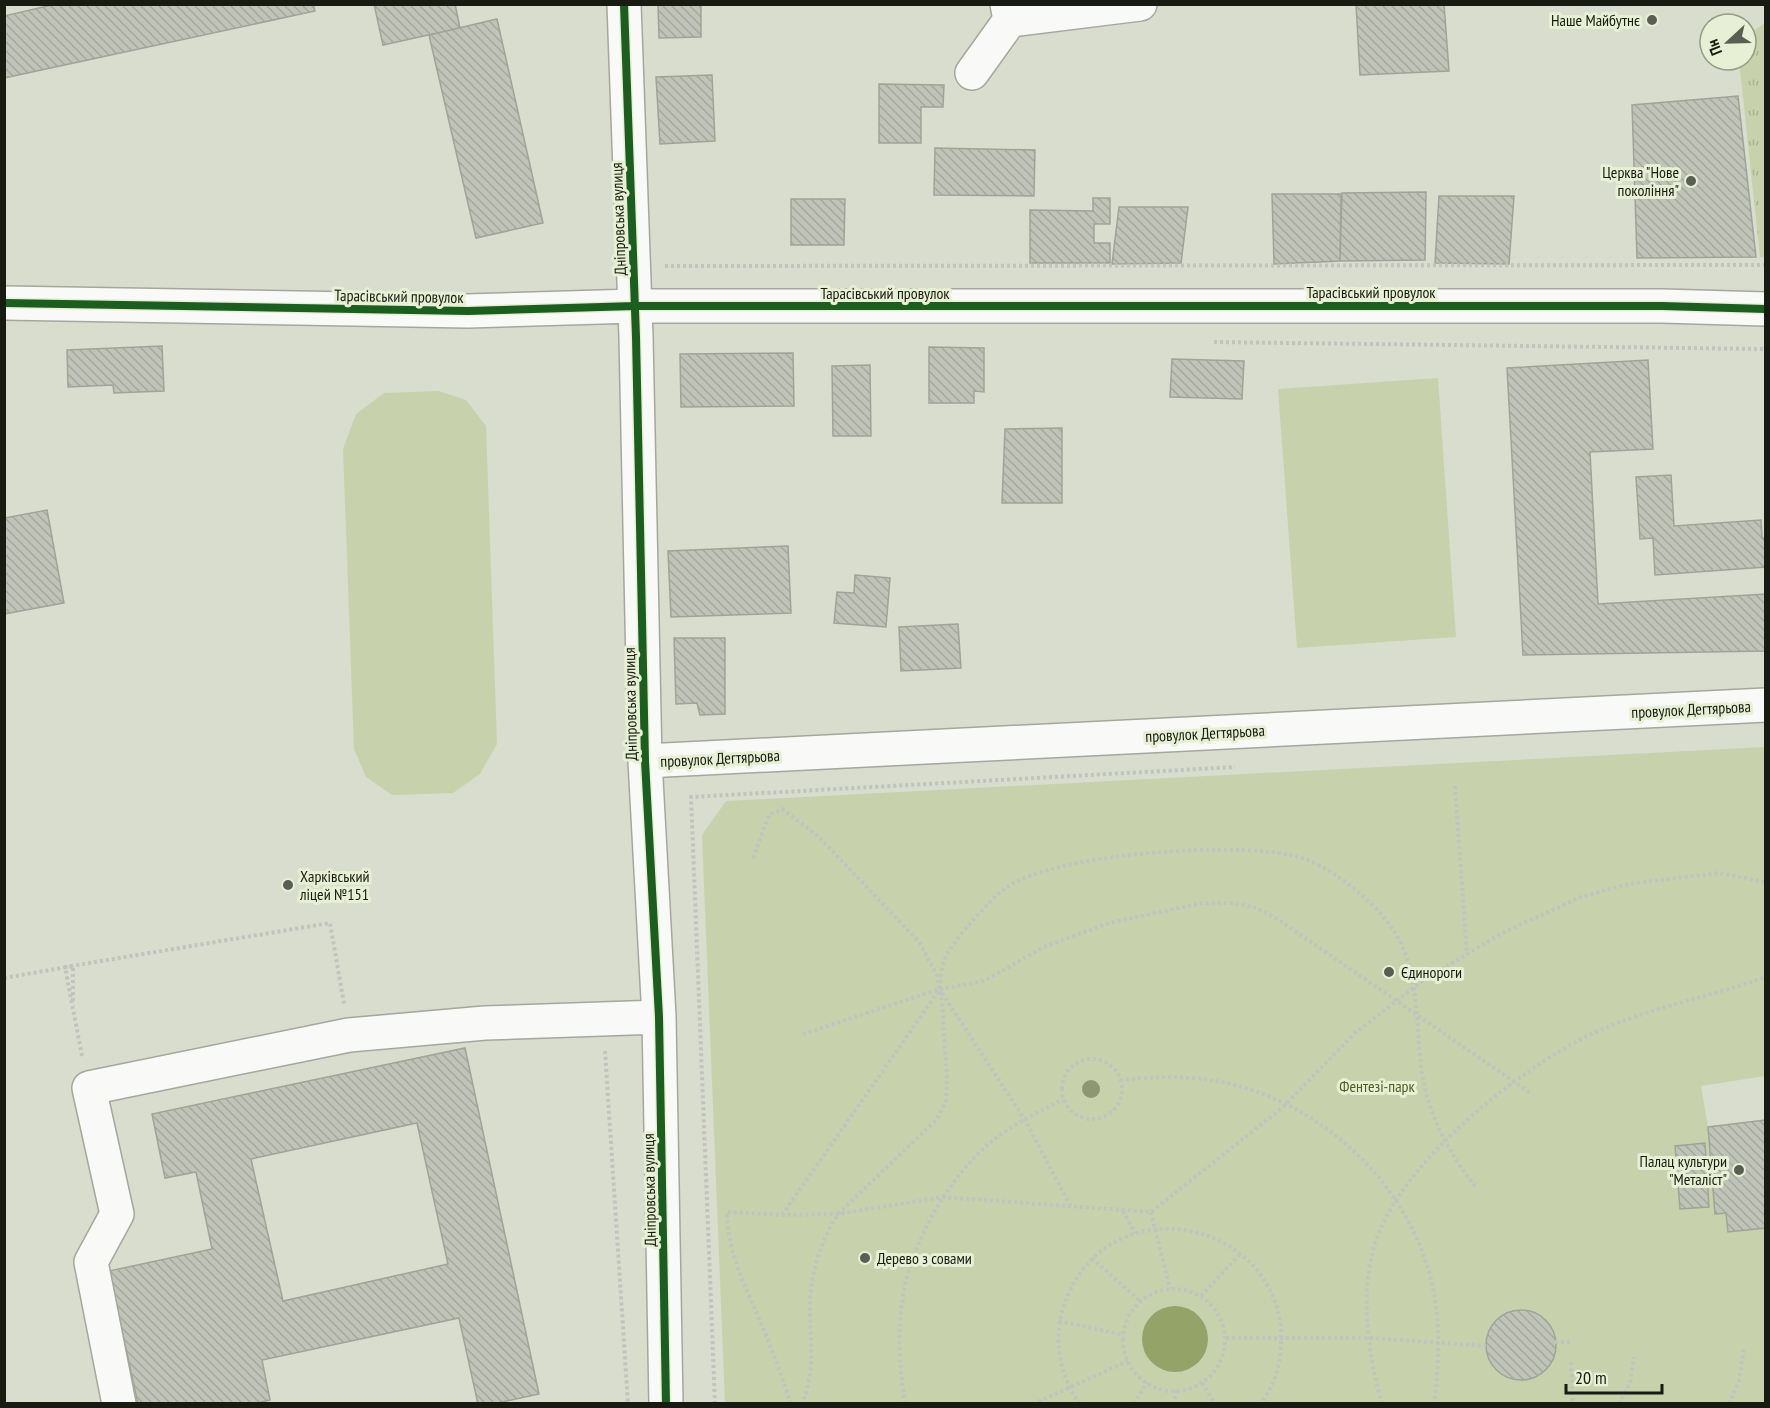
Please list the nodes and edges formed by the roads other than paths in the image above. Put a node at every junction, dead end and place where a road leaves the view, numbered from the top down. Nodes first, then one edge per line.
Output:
1 (624, 4) edge
2 (1140, 4) edge
3 (1009, 12) edge
4 (972, 73) dead end
5 (4, 303) edge
6 (635, 306) junction
7 (1766, 309) edge
8 (1766, 705) edge
9 (645, 761) junction
10 (659, 1017) junction
11 (119, 1404) edge
12 (666, 1404) edge

1 - 6 street, Дніпровська вулиця
2 - 3 street
3 - 4 street
5 - 6 street, Тарасівський провулок
6 - 7 street, Тарасівський провулок
6 - 9 street, Дніпровська вулиця
8 - 9 street, провулок Дегтярьова
9 - 10 street, Дніпровська вулиця
10 - 11 street
10 - 12 street, Дніпровська вулиця

